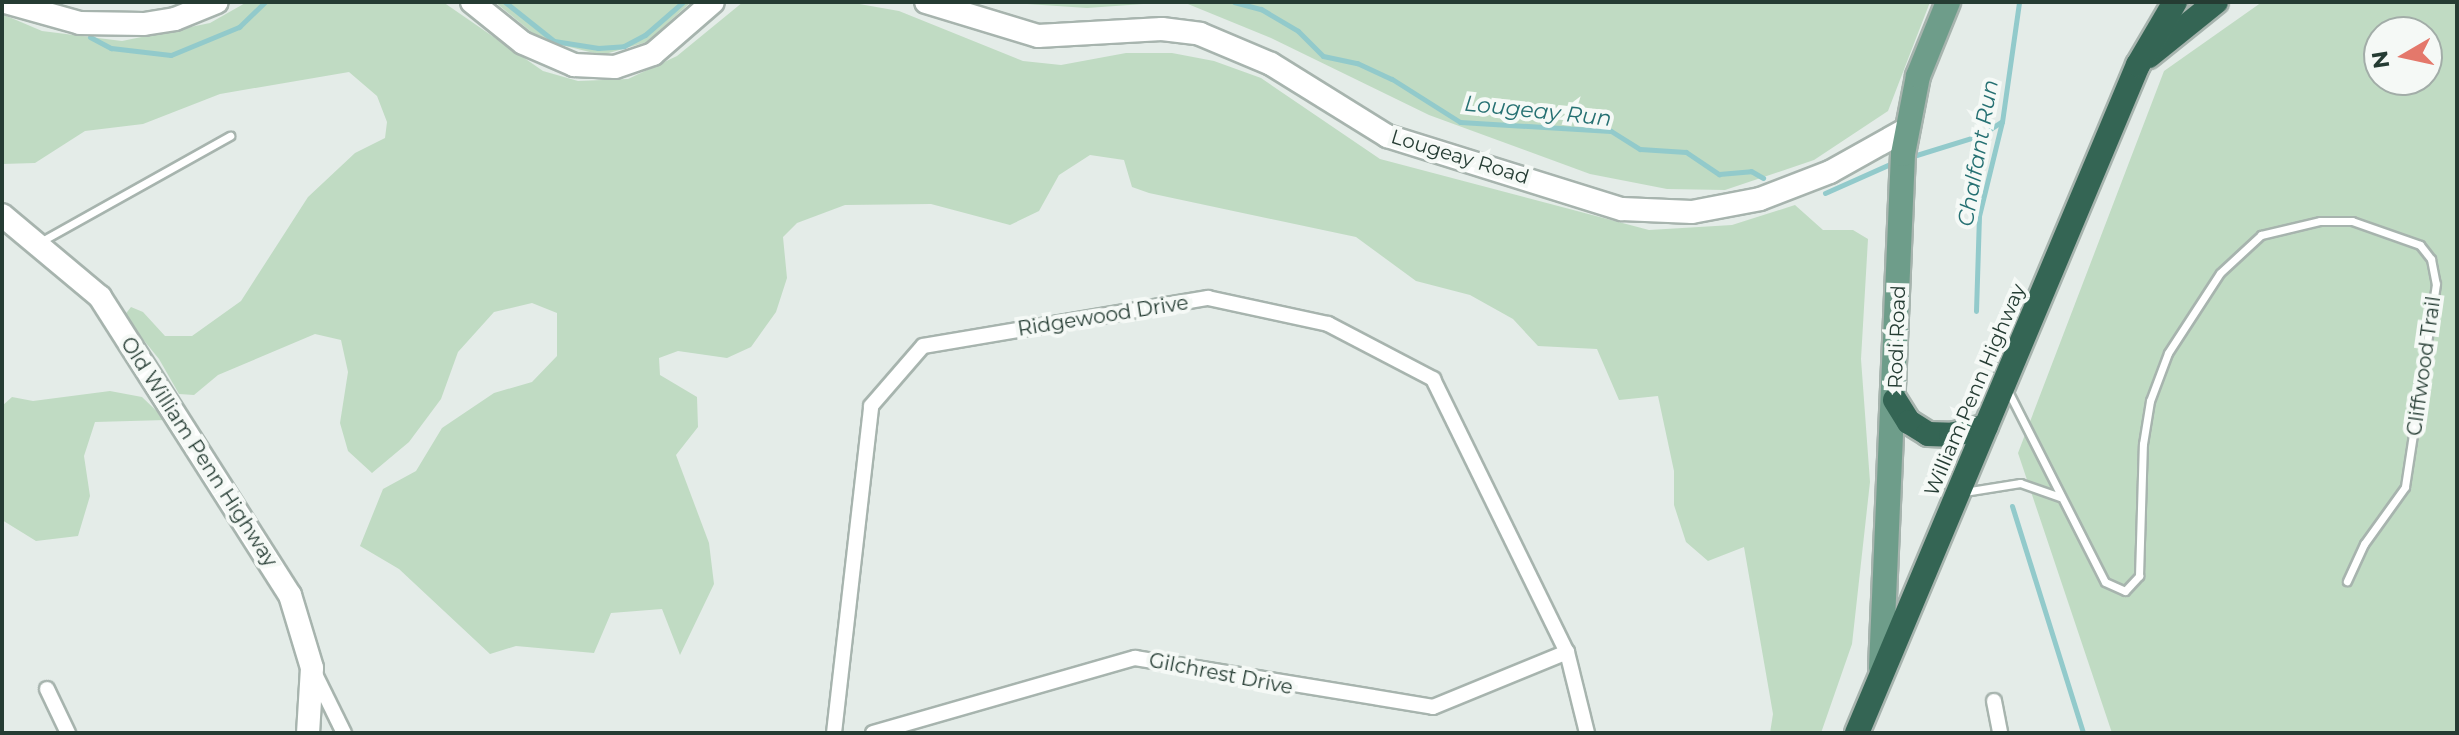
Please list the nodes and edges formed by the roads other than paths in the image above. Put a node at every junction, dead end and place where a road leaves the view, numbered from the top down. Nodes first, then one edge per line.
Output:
1 (5, 2) edge
2 (217, 2) edge
3 (472, 2) edge
4 (713, 2) edge
5 (926, 2) edge
6 (1948, 2) edge
7 (2154, 2) edge
8 (2175, 2) edge
9 (2216, 2) edge
10 (2138, 65) junction
11 (1907, 129) junction
12 (230, 136) dead end
13 (2, 215) edge
14 (38, 243) junction
15 (2004, 384) junction
16 (1895, 400) junction
17 (1986, 426) junction
18 (1957, 494) junction
19 (2062, 498) junction
20 (2347, 581) dead end
21 (1567, 652) junction
22 (312, 668) junction
23 (1879, 680) junction
24 (47, 689) dead end
25 (1994, 701) dead end
26 (68, 733) edge
27 (308, 733) edge
28 (344, 733) edge
29 (834, 733) edge
30 (873, 733) edge
31 (1587, 733) edge
32 (1857, 733) edge
33 (2000, 733) edge

1 - 2 street
3 - 4 street
5 - 11 street, Lougeay Road
6 - 11 main road, Rodi Road
7 - 10 highway, William Penn Highway
8 - 10 highway, William Penn Highway
9 - 10 highway
10 - 15 highway, William Penn Highway
11 - 16 main road, Rodi Road
12 - 14 lane
13 - 14 street, Old William Penn Highway
14 - 22 street, Old William Penn Highway
15 - 17 highway, William Penn Highway
15 - 19 lane, Cliffwood Trail
16 - 17 highway
16 - 23 main road, Rodi Road
17 - 18 highway, William Penn Highway
18 - 19 lane
18 - 23 highway, William Penn Highway
19 - 20 lane, Cliffwood Trail
21 - 29 street, Ridgewood Drive
21 - 30 street, Gilchrest Drive
21 - 31 street, Ridgewood Drive
22 - 27 street, Old William Penn Highway
22 - 28 street
23 - 32 highway, William Penn Highway
24 - 26 street
25 - 33 street

